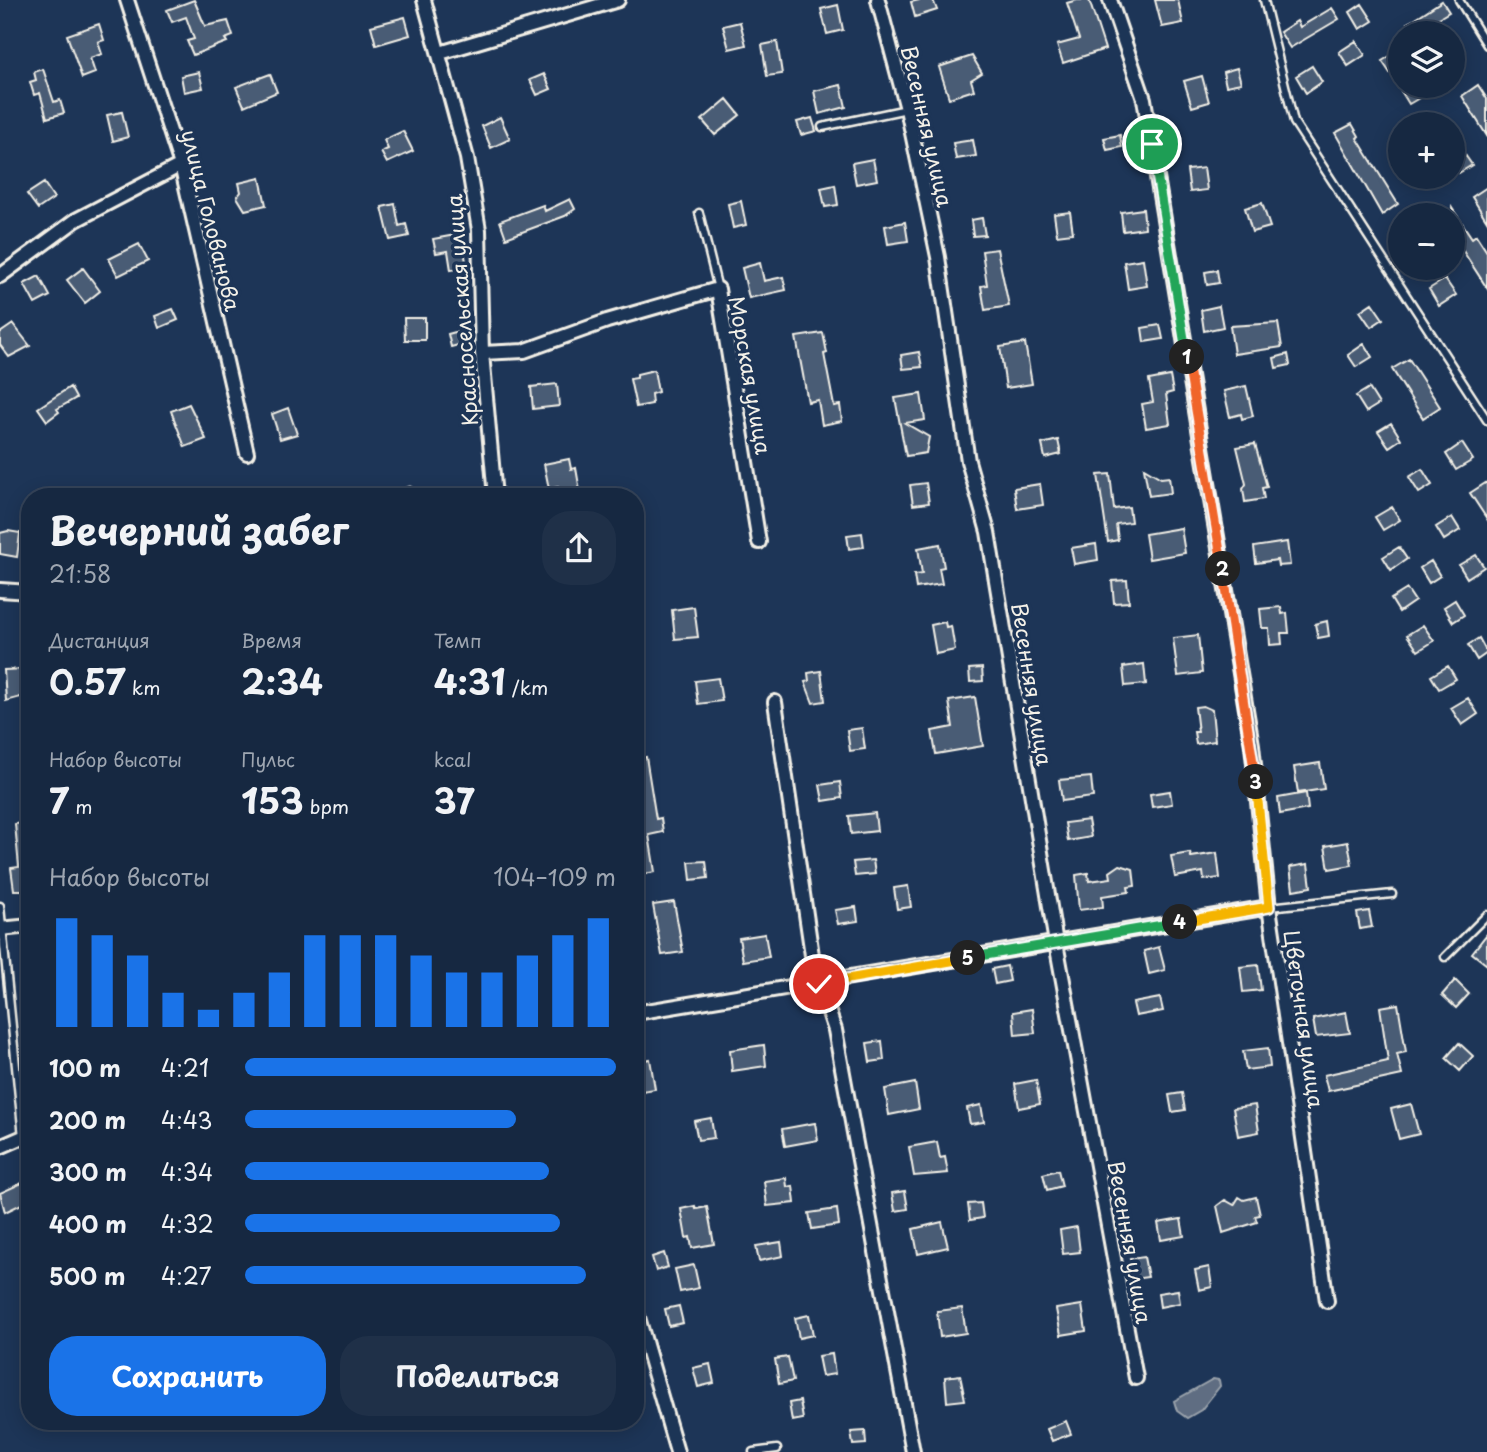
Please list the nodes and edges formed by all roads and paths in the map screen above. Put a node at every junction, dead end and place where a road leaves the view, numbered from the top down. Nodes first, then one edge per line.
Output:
1 (127, 0) edge
2 (425, 0) edge
3 (618, 0) edge
4 (878, 0) edge
5 (1110, 0) edge
6 (1264, 0) edge
7 (1459, 0) edge
8 (1487, 45) edge
9 (440, 53) junction
10 (907, 109) junction
11 (822, 127) dead end
12 (181, 165) junction
13 (699, 213) dead end
14 (0, 276) edge
15 (718, 289) junction
16 (482, 353) junction
17 (1487, 421) edge
18 (247, 453) dead end
19 (494, 488) edge
20 (759, 542) dead end
21 (0, 590) edge
22 (21, 591) edge
23 (775, 702) dead end
24 (1392, 894) dead end
25 (0, 906) edge
26 (1269, 907) junction
27 (1487, 915) edge
28 (21, 927) edge
29 (1, 929) edge
30 (1056, 943) junction
31 (1445, 957) dead end
32 (819, 984) junction
33 (644, 1012) edge
34 (21, 1094) edge
35 (21, 1137) edge
36 (0, 1147) edge
37 (1327, 1301) dead end
38 (644, 1338) edge
39 (1136, 1378) dead end
40 (777, 1449) dead end
41 (677, 1452) edge
42 (753, 1452) edge
43 (913, 1452) edge

1 - 12 street, улица Голованова
2 - 9 street, Красносельская улица
3 - 9 street
4 - 10 street, Весенняя улица
5 - 26 street, Цветочная улица
6 - 17 lane
7 - 8 lane
9 - 16 street, Красносельская улица
10 - 11 lane
10 - 30 street, Весенняя улица
12 - 14 street
12 - 18 street, улица Голованова
13 - 15 lane
15 - 16 street, Морская улица
15 - 20 street, Морская улица
16 - 19 street, Красносельская улица
21 - 22 street
23 - 32 street
24 - 26 lane
25 - 29 lane
26 - 30 street
26 - 37 street, Цветочная улица
27 - 31 lane
28 - 29 street
29 - 34 lane
30 - 32 street
30 - 39 street, Весенняя улица
32 - 33 street
32 - 43 street
35 - 36 street
38 - 41 street
40 - 42 lane

